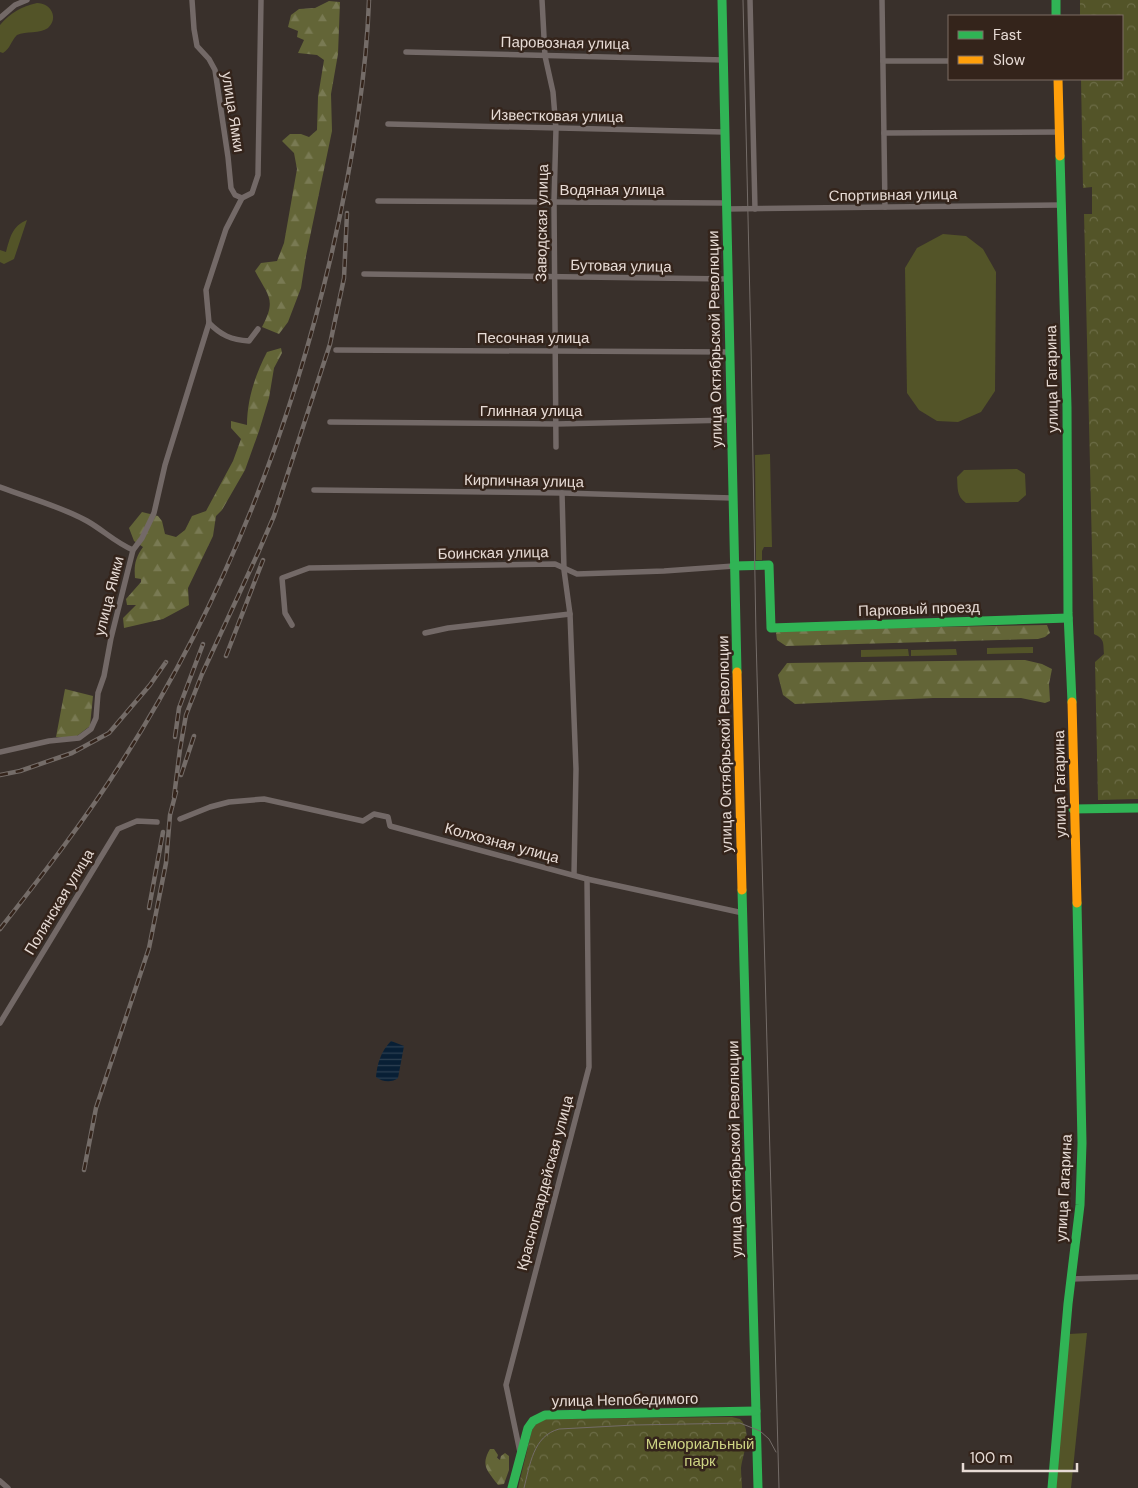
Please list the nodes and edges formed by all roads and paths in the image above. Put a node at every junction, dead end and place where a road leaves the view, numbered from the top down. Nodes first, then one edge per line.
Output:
1 (27, 0) edge
2 (192, 0) edge
3 (261, 0) edge
4 (542, 0) edge
5 (722, 0) edge
6 (750, 0) edge
7 (882, 0) edge
8 (1056, 0) edge
9 (1056, 15) edge
10 (0, 18) edge
11 (406, 52) dead end
12 (545, 56) junction
13 (724, 60) junction
14 (883, 61) junction
15 (948, 61) edge
16 (1058, 80) edge
17 (388, 124) dead end
18 (556, 128) junction
19 (724, 132) junction
20 (1059, 132) junction
21 (884, 133) junction
22 (242, 198) junction
23 (378, 202) dead end
24 (554, 202) junction
25 (1061, 205) junction
26 (726, 206) junction
27 (886, 207) junction
28 (755, 209) junction
29 (364, 274) dead end
30 (554, 278) junction
31 (728, 279) junction
32 (209, 323) junction
33 (258, 329) dead end
34 (336, 350) dead end
35 (554, 350) junction
36 (730, 352) junction
37 (731, 420) junction
38 (330, 422) dead end
39 (556, 424) junction
40 (556, 447) dead end
41 (0, 487) edge
42 (314, 490) dead end
43 (562, 493) junction
44 (732, 498) junction
45 (133, 550) junction
46 (734, 566) junction
47 (564, 570) junction
48 (570, 614) junction
49 (1068, 618) junction
50 (292, 624) dead end
51 (425, 633) dead end
52 (0, 752) edge
53 (1138, 808) edge
54 (1073, 809) junction
55 (180, 819) dead end
56 (157, 822) dead end
57 (574, 875) junction
58 (587, 879) junction
59 (743, 913) junction
60 (0, 1023) edge
61 (1138, 1277) edge
62 (1070, 1279) junction
63 (756, 1411) junction
64 (520, 1454) junction
65 (0, 1481) edge
66 (8, 1488) edge
67 (512, 1488) edge
68 (758, 1488) edge
69 (1052, 1488) edge

1 - 10 street
2 - 22 street, улица Ямки
3 - 22 street, улица Ямки
4 - 12 street, Заводская улица
5 - 13 street, улица Октябрьской Революции
6 - 28 street
7 - 14 street
8 - 9 street
11 - 12 street, Паровозная улица
12 - 13 street, Паровозная улица
12 - 18 street, Заводская улица
13 - 19 street, улица Октябрьской Революции
14 - 15 street
14 - 21 street
16 - 20 street, улица Гагарина
17 - 18 street, Известковая улица
18 - 19 street, Известковая улица
18 - 24 street, Заводская улица
19 - 26 street, улица Октябрьской Революции
20 - 21 street
20 - 25 street, улица Гагарина
21 - 27 street
22 - 32 street, улица Ямки
23 - 24 street, Водяная улица
24 - 26 street, Водяная улица
24 - 30 street, Заводская улица
25 - 27 street, Спортивная улица
25 - 49 street, улица Гагарина
26 - 28 street, Спортивная улица
26 - 31 street, улица Октябрьской Революции
27 - 28 street, Спортивная улица
29 - 30 street, Бутовая улица
30 - 31 street, Бутовая улица
30 - 35 street, Заводская улица
31 - 36 street, улица Октябрьской Революции
32 - 33 street
32 - 45 street, улица Ямки
34 - 35 street, Песочная улица
35 - 36 street, Песочная улица
35 - 39 street, Заводская улица
36 - 37 street, улица Октябрьской Революции
37 - 39 street, Глинная улица
37 - 44 street, улица Октябрьской Революции
38 - 39 street, Глинная улица
39 - 40 street, Заводская улица
41 - 45 street
42 - 43 street, Кирпичная улица
43 - 44 street, Кирпичная улица
43 - 47 street
44 - 46 street, улица Октябрьской Революции
45 - 52 street, улица Ямки
46 - 47 street, Боинская улица
46 - 49 street, Парковый проезд
46 - 59 street, улица Октябрьской Революции
47 - 48 street
47 - 50 street, Боинская улица
48 - 51 street
48 - 57 street
49 - 54 street, улица Гагарина
53 - 54 street
54 - 62 street, улица Гагарина
55 - 57 street, Колхозная улица
56 - 60 street, Полянская улица
57 - 58 street, Колхозная улица
58 - 59 street, Колхозная улица
58 - 64 street, Красногвардейская улица
59 - 63 street, улица Октябрьской Революции
61 - 62 street
62 - 69 street, улица Гагарина
63 - 64 street, улица Непобедимого
63 - 68 street, улица Октябрьской Революции
64 - 67 street, Красногвардейская улица
65 - 66 street

